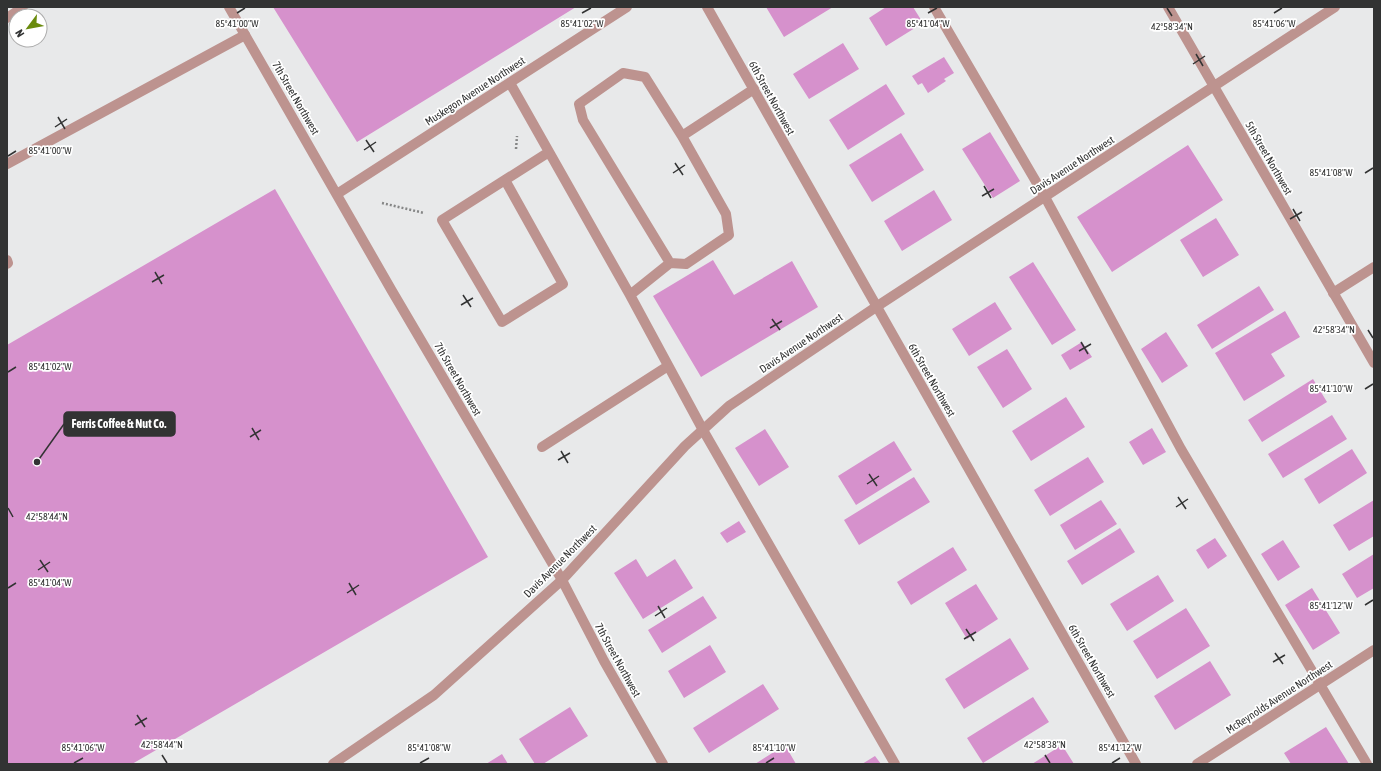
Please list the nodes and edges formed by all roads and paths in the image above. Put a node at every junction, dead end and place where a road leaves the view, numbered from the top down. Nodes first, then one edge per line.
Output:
1 (23, 7) edge
2 (229, 7) edge
3 (627, 7) edge
4 (707, 7) edge
5 (934, 7) edge
6 (1168, 7) edge
7 (1335, 7) edge
8 (7, 18) edge
9 (245, 35) junction
10 (510, 83) junction
11 (1213, 86) junction
12 (754, 89) junction
13 (517, 134) dead end
14 (682, 136) junction
15 (549, 152) junction
16 (7, 164) edge
17 (514, 174) junction
18 (505, 180) junction
19 (336, 194) junction
20 (1045, 197) junction
21 (382, 204) dead end
22 (442, 220) junction
23 (7, 260) edge
24 (670, 263) junction
25 (7, 264) edge
26 (1374, 267) edge
27 (1333, 293) junction
28 (630, 295) junction
29 (876, 307) junction
30 (1374, 363) edge
31 (668, 366) junction
32 (703, 430) junction
33 (542, 447) dead end
34 (562, 580) junction
35 (1374, 650) edge
36 (1320, 685) junction
37 (333, 764) edge
38 (663, 764) edge
39 (895, 764) edge
40 (1136, 764) edge
41 (1197, 764) edge
42 (1367, 764) edge

1 - 8 street
2 - 9 street, 7th Street Northwest
3 - 10 street, Muskegon Avenue Northwest
4 - 12 street, 6th Street Northwest
5 - 20 street
6 - 11 street, 5th Street Northwest
7 - 11 street, Davis Avenue Northwest
9 - 16 street
9 - 19 street, 7th Street Northwest
10 - 15 street
10 - 19 street, Muskegon Avenue Northwest
11 - 20 street, Davis Avenue Northwest
11 - 27 street, 5th Street Northwest
12 - 14 street
12 - 29 street, 6th Street Northwest
13 - 17 path
14 - 24 street
14 - 24 street
15 - 17 street
15 - 28 street
17 - 18 street
18 - 22 street
18 - 22 street
19 - 34 street, 7th Street Northwest
20 - 29 street, Davis Avenue Northwest
20 - 36 street
21 - 22 path
23 - 25 street
24 - 28 street
26 - 27 street
27 - 30 street, 5th Street Northwest
28 - 31 street
29 - 32 street, Davis Avenue Northwest
29 - 40 street, 6th Street Northwest
31 - 32 street
31 - 33 street
32 - 34 street, Davis Avenue Northwest
32 - 39 street
34 - 37 street, Davis Avenue Northwest
34 - 38 street, 7th Street Northwest
35 - 36 street, McReynolds Avenue Northwest
36 - 41 street, McReynolds Avenue Northwest
36 - 42 street

